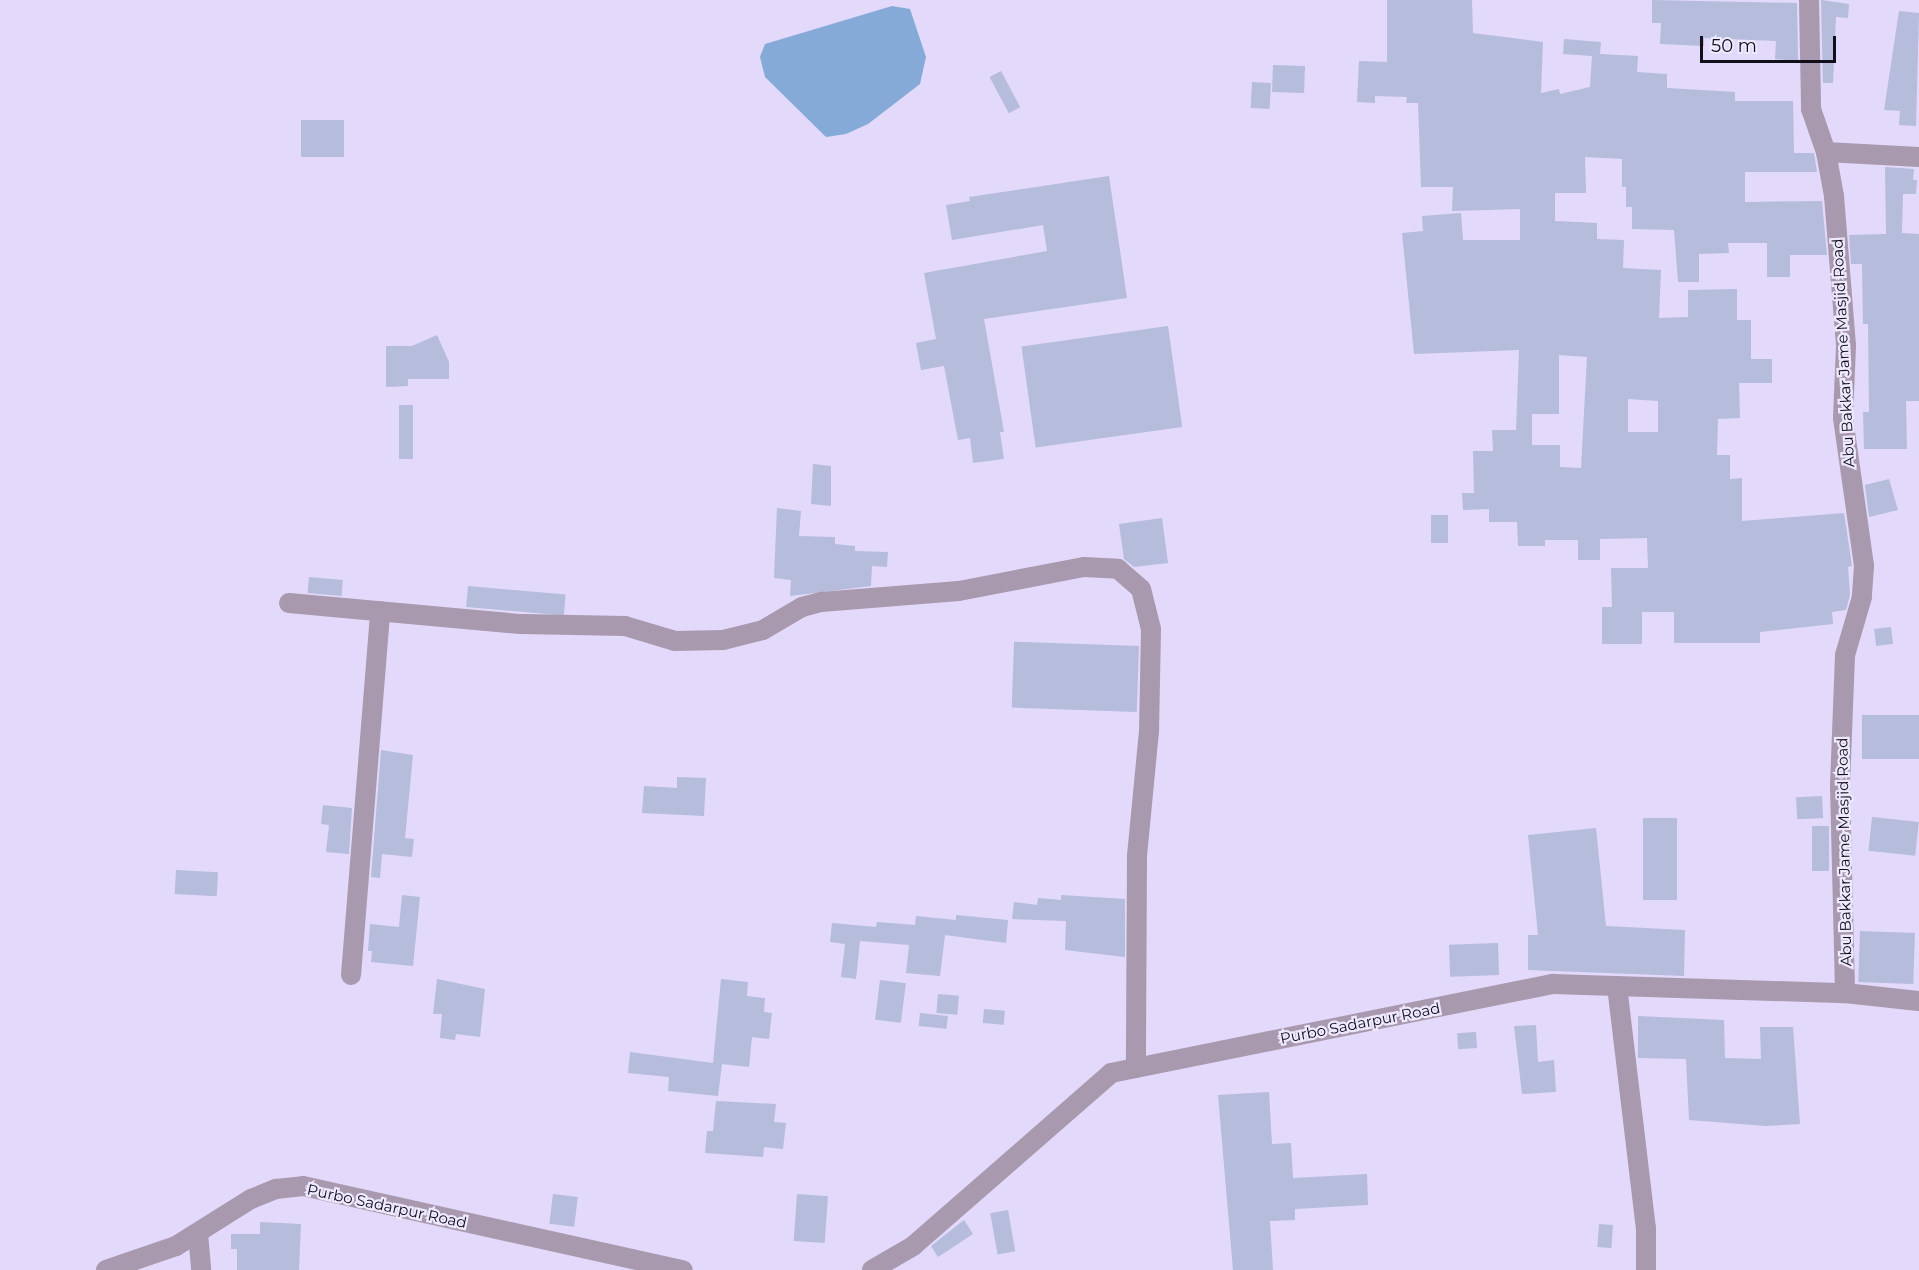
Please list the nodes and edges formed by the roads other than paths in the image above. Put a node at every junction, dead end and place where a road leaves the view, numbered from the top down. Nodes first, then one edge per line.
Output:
1 (1809, 0) edge
2 (1826, 152) junction
3 (1919, 157) edge
4 (289, 603) dead end
5 (381, 611) junction
6 (351, 975) dead end
7 (1617, 986) junction
8 (1845, 993) junction
9 (1919, 1001) edge
10 (1136, 1068) junction
11 (198, 1233) junction
12 (106, 1270) edge
13 (201, 1270) edge
14 (683, 1270) edge
15 (872, 1270) edge
16 (1646, 1270) edge

1 - 2 street, Abu Bakkar Jame Masjid Road
2 - 3 street
2 - 8 street, Abu Bakkar Jame Masjid Road
4 - 5 street
5 - 6 street
5 - 10 street
7 - 8 street, Purbo Sadarpur Road
7 - 10 street, Purbo Sadarpur Road
7 - 16 street
8 - 9 street, Purbo Sadarpur Road
10 - 15 street, Purbo Sadarpur Road
11 - 12 street, Purbo Sadarpur Road
11 - 13 street
11 - 14 street, Purbo Sadarpur Road

